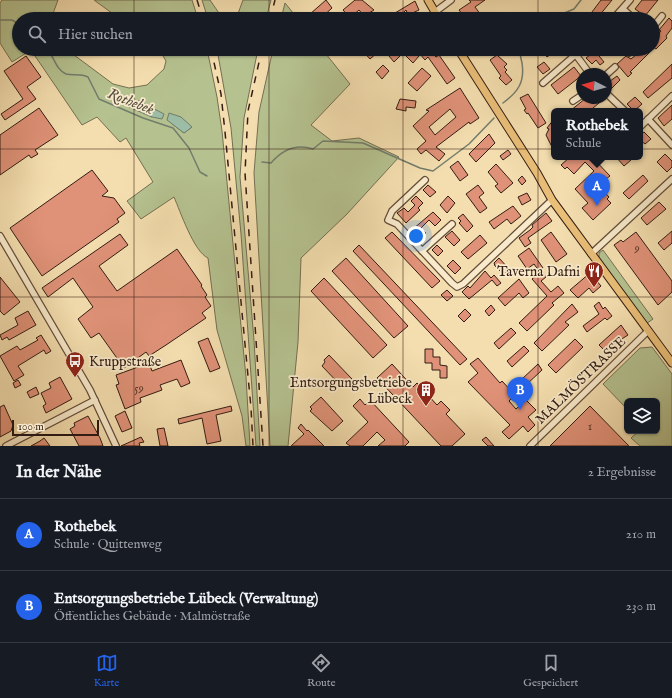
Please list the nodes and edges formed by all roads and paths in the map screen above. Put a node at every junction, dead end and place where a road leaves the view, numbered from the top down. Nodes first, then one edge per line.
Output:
1 (428, 0) edge
2 (451, 0) edge
3 (630, 0) edge
4 (622, 9) junction
5 (435, 12) joint
6 (619, 12) edge
7 (626, 12) edge
8 (662, 16) dead end
9 (660, 18) edge
10 (462, 56) edge
11 (575, 56) edge
12 (577, 56) edge
13 (586, 68) edge
14 (615, 68) dead end
15 (612, 70) edge
16 (543, 83) dead end
17 (672, 96) edge
18 (612, 98) edge
19 (576, 99) edge
20 (573, 101) dead end
21 (621, 108) edge
22 (648, 119) junction
23 (643, 124) edge
24 (672, 145) edge
25 (672, 178) edge
26 (425, 180) dead end
27 (552, 200) junction
28 (452, 224) dead end
29 (0, 236) edge
30 (422, 252) junction
31 (591, 254) junction
32 (648, 331) junction
33 (672, 363) edge
34 (95, 400) junction
35 (6, 446) edge
36 (116, 446) edge
37 (530, 446) edge

1 - 5 main road
2 - 5 street
3 - 4 street
4 - 6 street
4 - 7 street
8 - 9 street
10 - 27 main road
11 - 16 street
12 - 13 street
14 - 15 street
17 - 22 street
18 - 21 street
19 - 20 street
22 - 23 street
22 - 24 street
25 - 31 street
26 - 30 street
27 - 30 street
27 - 31 main road
28 - 30 street
29 - 34 street
31 - 32 main road
32 - 33 main road
32 - 37 street, MALMÖSTRASSE
34 - 35 street
34 - 36 street

